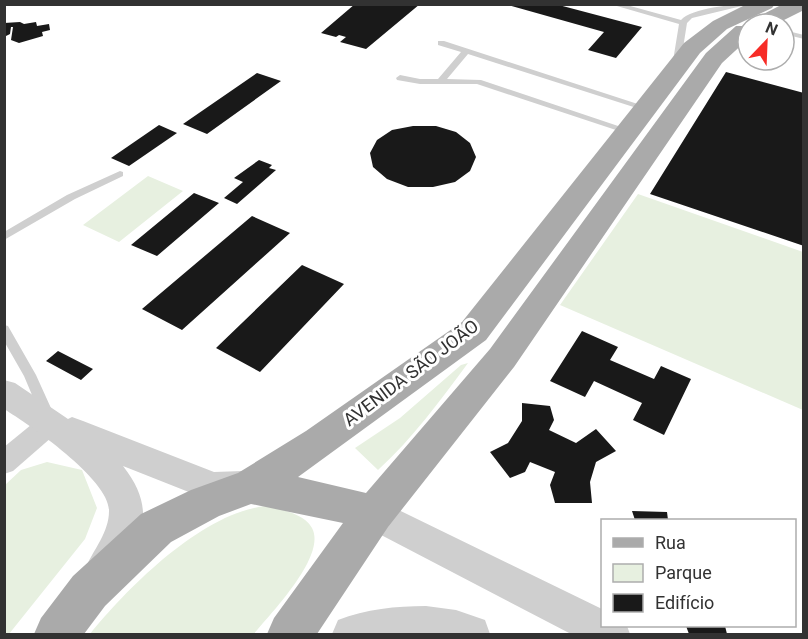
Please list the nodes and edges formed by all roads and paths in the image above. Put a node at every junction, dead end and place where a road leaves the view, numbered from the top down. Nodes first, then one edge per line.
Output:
1 (613, 4) edge
2 (747, 4) edge
3 (765, 4) edge
4 (800, 4) edge
5 (784, 12) edge
6 (682, 23) junction
7 (736, 38) edge
8 (441, 43) dead end
9 (466, 51) junction
10 (675, 70) junction
11 (400, 78) dead end
12 (442, 80) junction
13 (637, 120) junction
14 (120, 174) dead end
15 (4, 237) edge
16 (4, 329) edge
17 (4, 392) edge
18 (51, 423) junction
19 (4, 463) edge
20 (251, 486) junction
21 (374, 514) junction
22 (89, 591) junction
23 (57, 634) edge
24 (290, 634) edge
25 (352, 634) edge
26 (471, 634) edge
27 (611, 634) edge

1 - 6 lane
2 - 6 lane
3 - 10 main road, AVENIDA SÃO JOÃO
4 - 5 main road
6 - 10 lane
7 - 21 main road
8 - 9 lane
9 - 12 lane
9 - 13 lane
10 - 13 main road, AVENIDA SÃO JOÃO
11 - 12 lane
12 - 13 lane
13 - 20 main road, AVENIDA SÃO JOÃO
14 - 15 lane
16 - 18 lane
17 - 18 street
18 - 19 street
18 - 20 street
18 - 22 street
20 - 21 main road
20 - 22 main road, AVENIDA SÃO JOÃO
21 - 24 main road
21 - 27 street
22 - 23 main road, AVENIDA SÃO JOÃO
25 - 26 street

